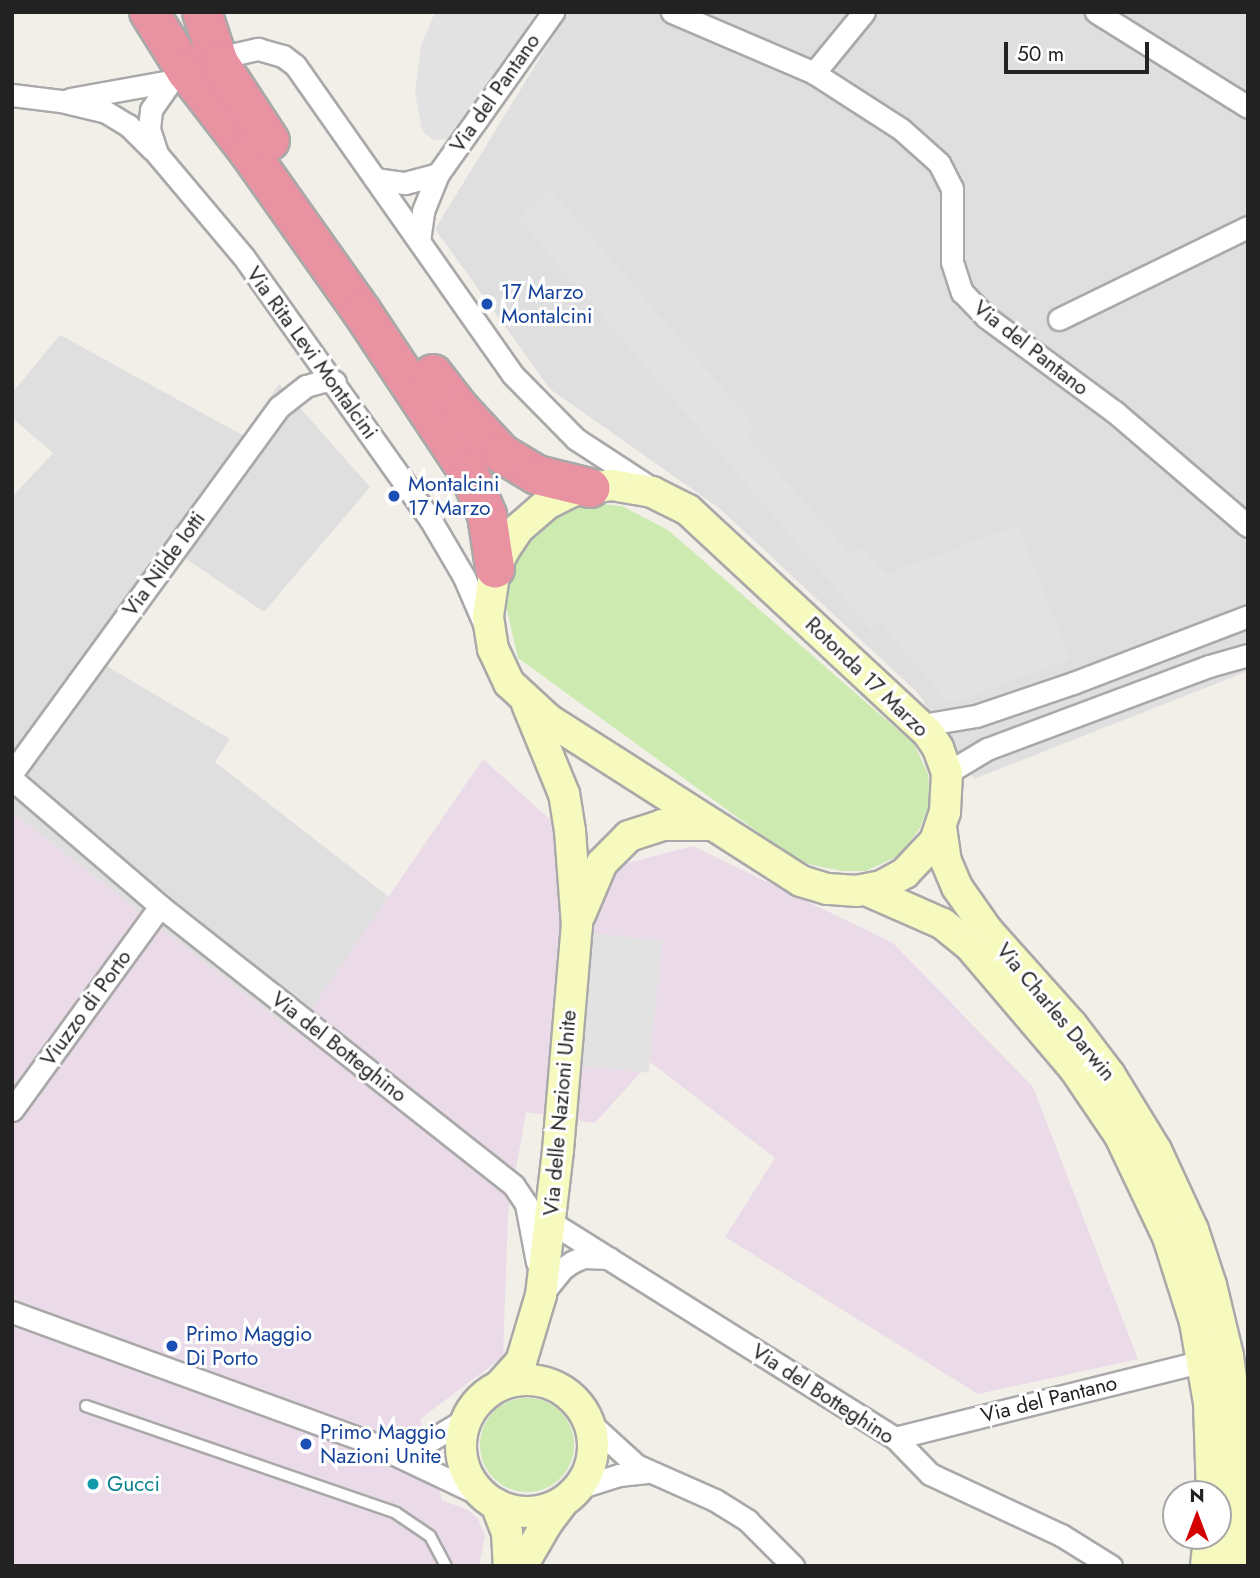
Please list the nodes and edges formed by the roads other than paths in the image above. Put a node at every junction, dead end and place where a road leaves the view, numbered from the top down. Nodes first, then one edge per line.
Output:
1 (149, 12) edge
2 (173, 12) edge
3 (202, 12) edge
4 (553, 12) edge
5 (672, 12) edge
6 (864, 12) edge
7 (1096, 12) edge
8 (231, 55) dead end
9 (814, 73) junction
10 (12, 94) edge
11 (61, 101) junction
12 (1248, 107) edge
13 (255, 122) junction
14 (157, 154) junction
15 (438, 174) junction
16 (375, 179) junction
17 (1248, 227) edge
18 (419, 241) junction
19 (1059, 319) dead end
20 (335, 382) junction
21 (590, 488) junction
22 (665, 496) junction
23 (1248, 526) edge
24 (495, 568) junction
25 (1248, 616) edge
26 (489, 634) junction
27 (1248, 655) edge
28 (525, 701) junction
29 (922, 725) junction
30 (12, 773) edge
31 (947, 773) junction
32 (12, 779) edge
33 (715, 825) junction
34 (941, 827) junction
35 (866, 890) junction
36 (160, 906) junction
37 (577, 926) junction
38 (12, 1110) edge
39 (549, 1221) junction
40 (609, 1258) junction
41 (540, 1298) junction
42 (12, 1312) edge
43 (1203, 1361) junction
44 (500, 1385) junction
45 (567, 1392) junction
46 (86, 1406) dead end
47 (466, 1419) junction
48 (590, 1423) junction
49 (895, 1438) junction
50 (367, 1441) junction
51 (648, 1472) junction
52 (1212, 1480) edge
53 (571, 1495) junction
54 (490, 1500) junction
55 (446, 1566) edge
56 (509, 1566) edge
57 (522, 1566) edge
58 (793, 1566) edge
59 (1111, 1566) edge
60 (1231, 1566) edge

1 - 24 highway
2 - 13 highway
3 - 13 highway
4 - 15 street, Via del Pantano
5 - 9 street, Via del Pantano
6 - 9 street
7 - 12 street
8 - 16 street
9 - 23 street, Via del Pantano
10 - 11 street
11 - 14 street
11 - 14 street, Via Rita Levi Montalcini
13 - 21 highway
14 - 20 street, Via Rita Levi Montalcini
15 - 16 street, Via del Pantano
15 - 18 street, Via del Pantano
16 - 18 street
17 - 19 street
18 - 22 street
20 - 26 street, Via Rita Levi Montalcini
20 - 30 street, Via Nilde Iotti
21 - 22 main road, Rotonda 17 Marzo
21 - 24 main road, Rotonda 17 Marzo
22 - 29 main road, Rotonda 17 Marzo
24 - 26 main road, Rotonda 17 Marzo
25 - 29 street
26 - 28 main road, Rotonda 17 Marzo
27 - 31 street
28 - 33 main road, Rotonda 17 Marzo
28 - 37 main road, Via delle Nazioni Unite
29 - 31 main road, Rotonda 17 Marzo
31 - 34 main road, Rotonda 17 Marzo
32 - 36 street, Via del Botteghino
33 - 35 main road, Rotonda 17 Marzo
33 - 37 main road, Via delle Nazioni Unite
34 - 35 main road, Rotonda 17 Marzo
34 - 60 main road, Via Charles Darwin
35 - 43 main road, Via Charles Darwin
36 - 38 street, Viuzzo di Porto
36 - 41 street, Via del Botteghino
37 - 39 main road, Via delle Nazioni Unite
39 - 40 street, Via del Botteghino
39 - 41 main road, Via delle Nazioni Unite
40 - 41 street
40 - 49 street, Via del Botteghino
41 - 44 main road, Via delle Nazioni Unite
41 - 45 main road, Via delle Nazioni Unite
42 - 50 street
43 - 49 street, Via del Pantano
43 - 52 main road, Via Charles Darwin
44 - 45 main road
44 - 47 main road
45 - 48 main road
46 - 55 lane
47 - 50 street
47 - 54 main road
48 - 51 street
48 - 53 main road
49 - 59 street, Via del Botteghino
50 - 54 street
51 - 53 street
51 - 58 street
53 - 54 main road
53 - 57 main road
54 - 56 main road

